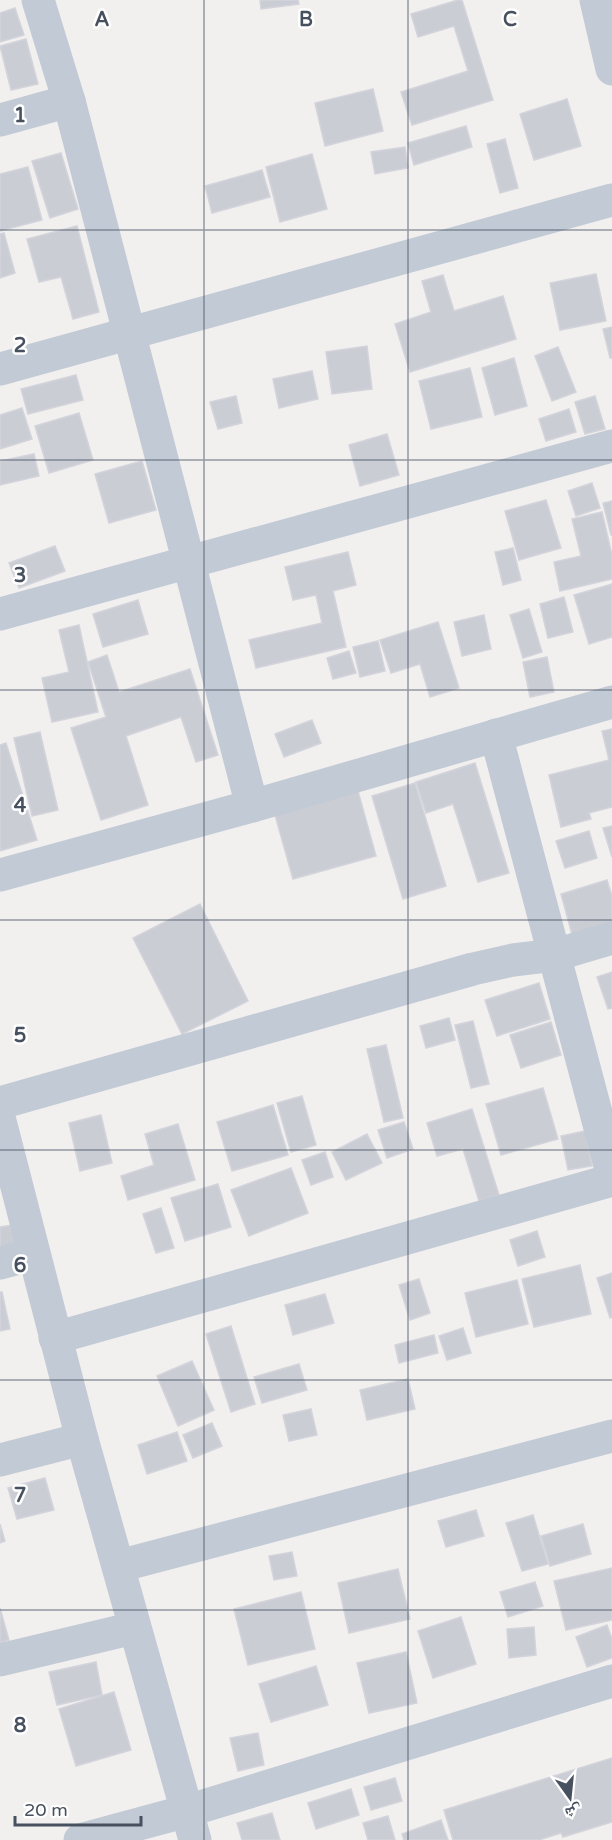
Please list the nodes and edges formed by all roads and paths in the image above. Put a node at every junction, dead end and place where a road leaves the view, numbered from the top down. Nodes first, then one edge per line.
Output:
1 (38, 0) edge
2 (596, 0) edge
3 (612, 69) edge
4 (69, 101) junction
5 (0, 120) edge
6 (612, 200) edge
7 (130, 334) junction
8 (0, 369) edge
9 (612, 446) edge
10 (190, 564) junction
11 (0, 614) edge
12 (612, 702) edge
13 (496, 735) junction
14 (252, 806) junction
15 (0, 875) edge
16 (612, 938) edge
17 (555, 955) junction
18 (0, 1103) edge
19 (0, 1121) edge
20 (612, 1173) edge
21 (612, 1180) edge
22 (34, 1254) junction
23 (0, 1263) edge
24 (55, 1338) junction
25 (612, 1436) edge
26 (82, 1439) junction
27 (0, 1460) edge
28 (118, 1566) junction
29 (134, 1628) junction
30 (0, 1660) edge
31 (612, 1681) edge
32 (191, 1826) edge
33 (80, 1840) edge

1 - 4 street
2 - 3 street
4 - 5 street
4 - 7 street
6 - 7 street
7 - 8 street
7 - 10 street
9 - 10 street
10 - 11 street
10 - 14 street
12 - 13 street
13 - 14 street
13 - 17 street
14 - 15 street
16 - 17 street
17 - 18 street
17 - 20 street
19 - 22 street
21 - 24 street
22 - 23 street
22 - 24 street
24 - 26 street
25 - 28 street
26 - 27 street
26 - 28 street
28 - 29 street
29 - 30 street
29 - 32 street
31 - 32 street
32 - 33 street

